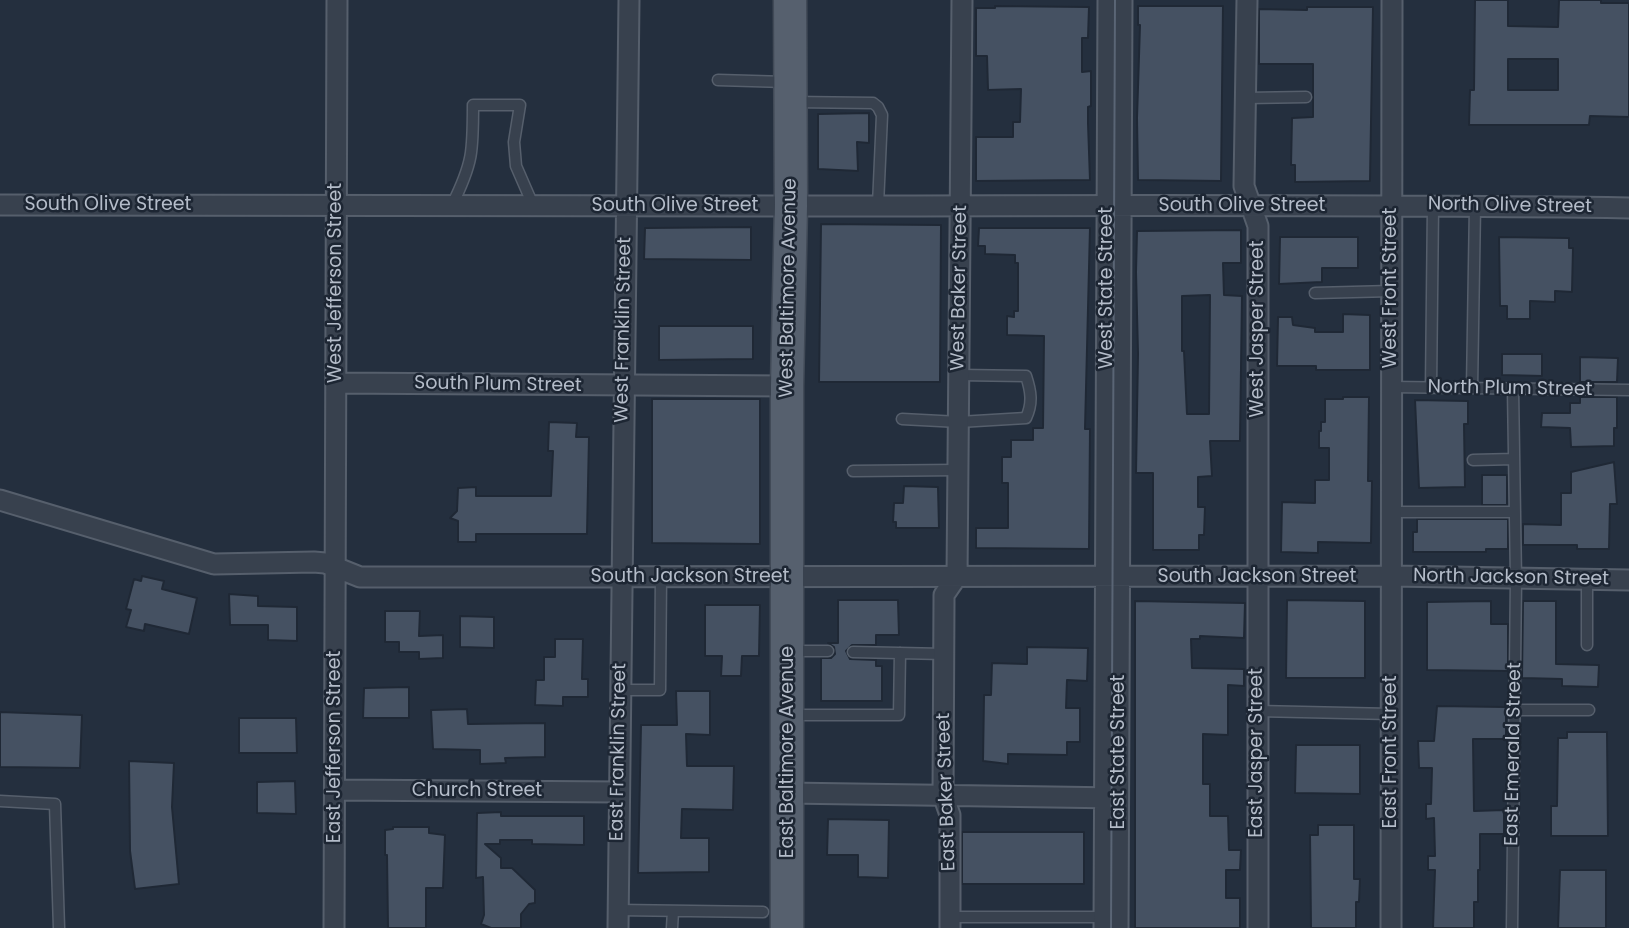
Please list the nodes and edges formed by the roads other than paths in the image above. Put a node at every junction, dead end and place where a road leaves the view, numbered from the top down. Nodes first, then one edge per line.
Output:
1 (337, 0) edge
2 (629, 0) edge
3 (790, 0) edge
4 (962, 0) edge
5 (1108, 0) edge
6 (1122, 0) edge
7 (1247, 0) edge
8 (1392, 0) edge
9 (718, 80) dead end
10 (790, 92) junction
11 (1306, 97) dead end
12 (1247, 98) junction
13 (960, 204) junction
14 (0, 205) edge
15 (336, 205) junction
16 (452, 205) junction
17 (533, 205) junction
18 (625, 205) junction
19 (878, 205) junction
20 (1114, 205) junction
21 (1392, 205) junction
22 (791, 206) junction
23 (1433, 206) junction
24 (1475, 206) junction
25 (1253, 207) junction
26 (1629, 208) edge
27 (1391, 291) junction
28 (1315, 293) dead end
29 (959, 375) junction
30 (336, 383) junction
31 (787, 386) junction
32 (623, 387) junction
33 (1391, 387) junction
34 (1431, 388) junction
35 (1472, 388) junction
36 (1513, 389) junction
37 (1629, 390) edge
38 (902, 419) dead end
39 (958, 422) junction
40 (1514, 459) junction
41 (1473, 460) dead end
42 (958, 470) junction
43 (853, 471) dead end
44 (0, 500) edge
45 (1392, 512) junction
46 (1515, 512) junction
47 (336, 567) junction
48 (957, 576) junction
49 (1113, 576) junction
50 (1392, 576) junction
51 (621, 577) junction
52 (661, 577) junction
53 (789, 577) junction
54 (1257, 577) junction
55 (1516, 580) junction
56 (1587, 580) junction
57 (1629, 580) edge
58 (1587, 645) dead end
59 (788, 651) junction
60 (828, 651) dead end
61 (853, 652) dead end
62 (900, 653) junction
63 (944, 654) junction
64 (620, 690) junction
65 (1515, 710) junction
66 (1590, 710) dead end
67 (1257, 711) junction
68 (1391, 714) junction
69 (788, 715) junction
70 (335, 790) junction
71 (619, 792) junction
72 (788, 793) junction
73 (943, 795) junction
74 (1112, 798) junction
75 (0, 801) edge
76 (673, 911) junction
77 (618, 919) edge
78 (775, 920) edge
79 (950, 923) edge
80 (1109, 924) edge
81 (59, 928) edge
82 (334, 928) edge
83 (672, 928) edge
84 (1258, 928) edge
85 (1391, 928) edge
86 (1512, 928) edge

1 - 15 street, West Jefferson Street
2 - 18 street, West Franklin Street
3 - 10 main road, West Baltimore Avenue
4 - 13 street, West Baker Street
5 - 20 street, West State Street
6 - 20 street, West State Street
7 - 12 street, West Jasper Street
8 - 21 street, West Front Street
9 - 10 lane
10 - 19 lane
10 - 22 main road, West Baltimore Avenue
11 - 12 lane
12 - 25 street, West Jasper Street
13 - 19 street, South Olive Street
13 - 20 street, South Olive Street
13 - 29 street, West Baker Street
14 - 15 street, South Olive Street
15 - 16 street, South Olive Street
15 - 30 street, West Jefferson Street
16 - 17 street, South Olive Street
16 - 17 lane
17 - 18 street, South Olive Street
18 - 22 street, South Olive Street
18 - 32 street, West Franklin Street
19 - 22 street, South Olive Street
20 - 25 street, South Olive Street
20 - 49 street, West State Street
21 - 23 street, North Olive Street
21 - 25 street, South Olive Street
21 - 27 street, West Front Street
22 - 31 main road, West Baltimore Avenue
23 - 24 street, North Olive Street
23 - 34 lane
24 - 26 street, North Olive Street
24 - 35 lane
25 - 54 street, West Jasper Street
27 - 28 lane
27 - 33 street, West Front Street
29 - 39 street, West Baker Street
29 - 39 lane
30 - 32 street, South Plum Street
30 - 47 street, West Jefferson Street
31 - 32 street, South Plum Street
31 - 53 main road, West Baltimore Avenue
32 - 51 street, West Franklin Street
33 - 34 lane, North Plum Street
33 - 45 street, West Front Street
34 - 35 lane, North Plum Street
35 - 36 lane, North Plum Street
36 - 37 lane, North Plum Street
36 - 40 lane, East Emerald Street
38 - 39 lane
39 - 42 street, West Baker Street
40 - 41 lane
40 - 46 lane, East Emerald Street
42 - 43 lane
42 - 48 street, West Baker Street
44 - 47 street, South Jackson Street
45 - 46 lane
45 - 50 street, West Front Street
46 - 55 lane, East Emerald Street
47 - 51 street, South Jackson Street
47 - 70 street, East Jefferson Street
48 - 49 street, South Jackson Street
48 - 53 street, South Jackson Street
48 - 63 street, East Baker Street
49 - 54 street, South Jackson Street
49 - 74 street, East State Street
50 - 54 street, South Jackson Street
50 - 55 street, North Jackson Street
50 - 68 street, East Front Street
51 - 52 street, South Jackson Street
51 - 64 street, East Franklin Street
52 - 53 street, South Jackson Street
52 - 64 lane
53 - 59 main road, East Baltimore Avenue
54 - 67 street, East Jasper Street
55 - 56 street, North Jackson Street
55 - 65 lane, East Emerald Street
56 - 57 street, North Jackson Street
56 - 58 lane
59 - 60 lane
59 - 69 main road, East Baltimore Avenue
61 - 62 lane
62 - 63 lane
62 - 69 lane
63 - 73 street, East Baker Street
64 - 71 street, East Franklin Street
65 - 66 lane
65 - 86 lane, East Emerald Street
67 - 68 lane
67 - 84 street, East Jasper Street
68 - 85 street, East Front Street
69 - 72 main road, East Baltimore Avenue
70 - 71 street, Church Street
70 - 82 street, East Jefferson Street
71 - 77 street, East Franklin Street
72 - 73 street
72 - 78 main road, East Baltimore Avenue
73 - 74 street
73 - 79 street, East Baker Street
74 - 80 street, East State Street
75 - 81 lane
76 - 77 lane
76 - 78 lane
76 - 83 lane
79 - 80 lane

